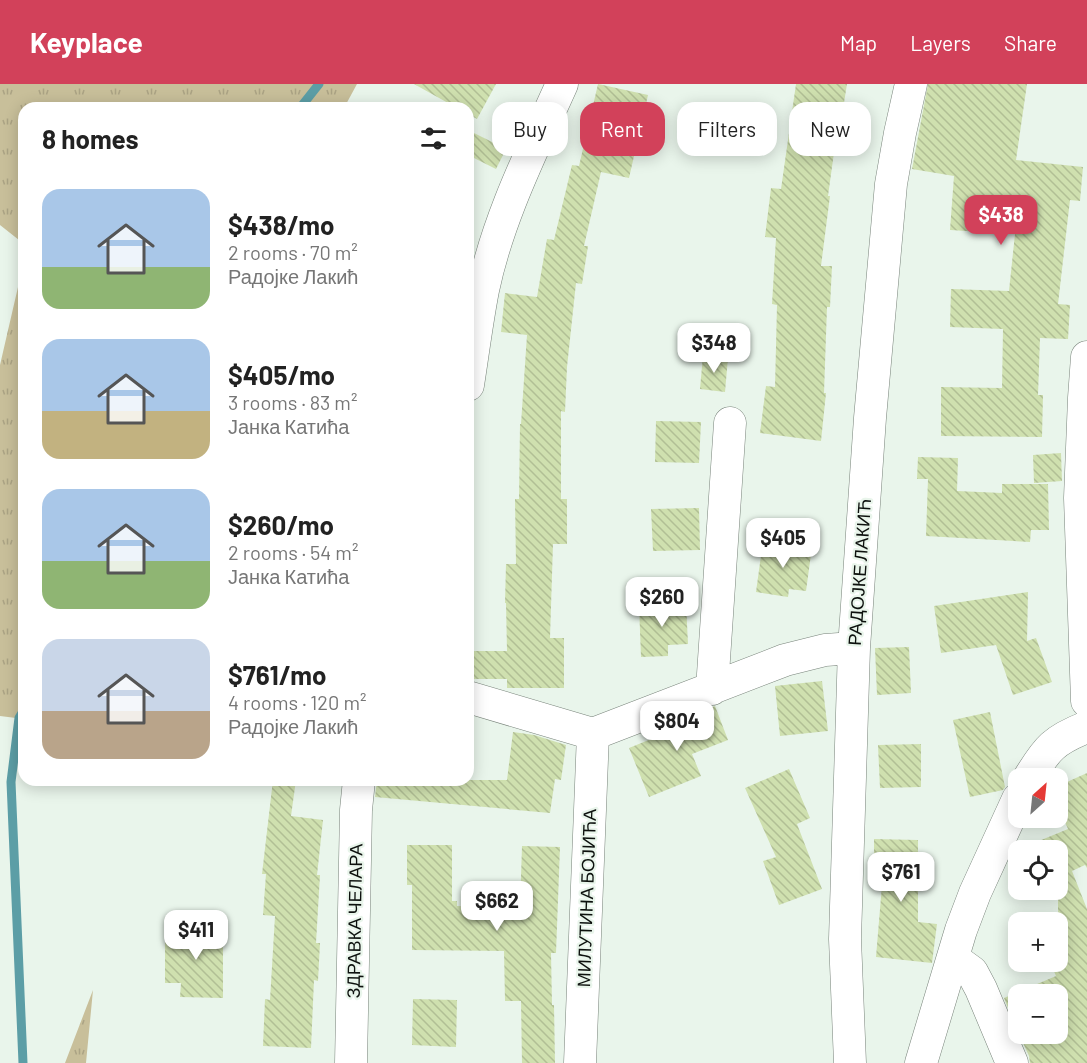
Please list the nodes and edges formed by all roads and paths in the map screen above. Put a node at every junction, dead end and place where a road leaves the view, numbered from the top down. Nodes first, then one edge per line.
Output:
1 (562, 84) edge
2 (911, 84) edge
3 (474, 347) edge
4 (1087, 357) edge
5 (730, 423) dead end
6 (854, 648) junction
7 (712, 689) junction
8 (474, 699) edge
9 (1087, 701) edge
10 (1087, 727) edge
11 (593, 734) junction
12 (1036, 768) edge
13 (358, 786) edge
14 (1008, 821) edge
15 (952, 962) junction
16 (351, 1063) edge
17 (580, 1063) edge
18 (850, 1063) edge
19 (921, 1063) edge
20 (1012, 1063) edge

1 - 3 street
2 - 6 street, РАДОЈКЕ ЛАКИЋ
4 - 9 street
5 - 7 street
6 - 7 street
6 - 18 street, РАДОЈКЕ ЛАКИЋ
7 - 11 street
8 - 11 street
10 - 12 street
11 - 17 street, МИЛУТИНА БОЈИЋА
13 - 16 street, ЗДРАВКА ЧЕЛАРА
14 - 15 street
15 - 19 street
15 - 20 street

